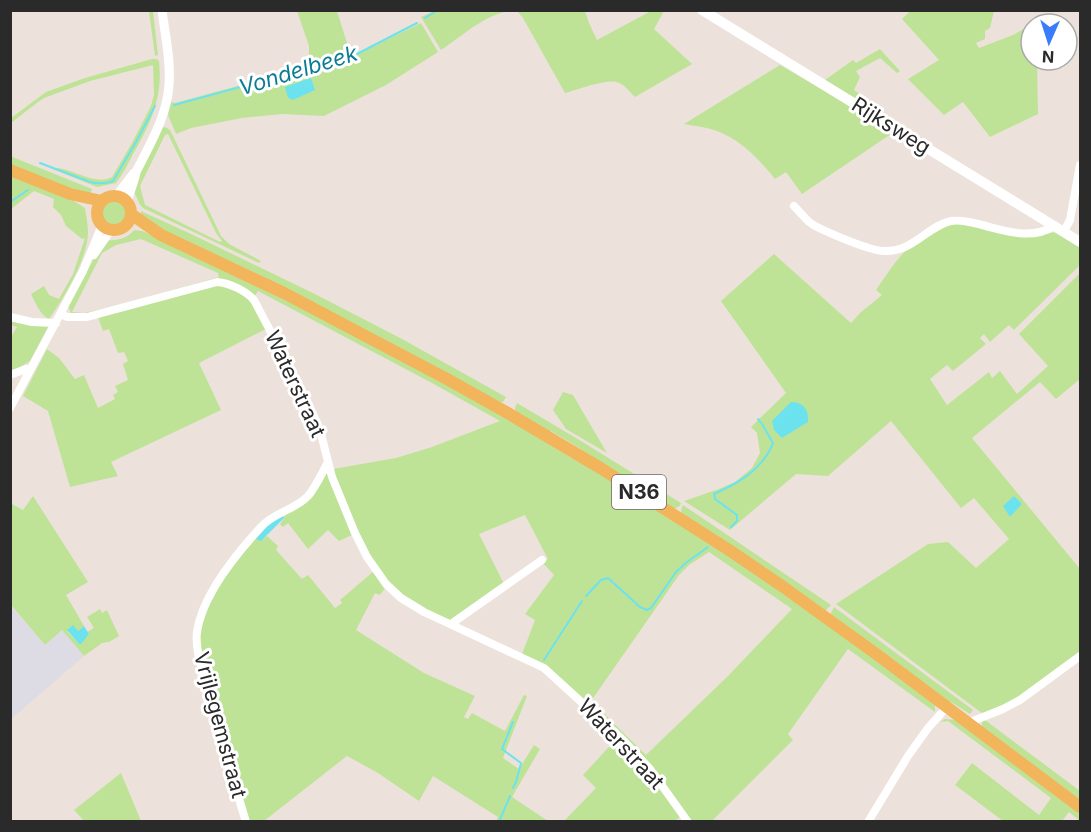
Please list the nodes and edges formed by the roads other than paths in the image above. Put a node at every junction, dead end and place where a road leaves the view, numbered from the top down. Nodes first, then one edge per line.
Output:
1 (162, 10) edge
2 (702, 10) edge
3 (1080, 165) edge
4 (10, 170) edge
5 (125, 204) junction
6 (99, 206) junction
7 (794, 206) dead end
8 (112, 228) junction
9 (1059, 229) junction
10 (161, 235) junction
11 (1080, 242) edge
12 (61, 314) junction
13 (10, 317) edge
14 (56, 323) junction
15 (30, 370) junction
16 (10, 375) edge
17 (10, 408) edge
18 (328, 462) junction
19 (542, 560) dead end
20 (451, 624) junction
21 (1080, 656) edge
22 (947, 707) junction
23 (970, 724) junction
24 (1080, 807) edge
25 (246, 822) edge
26 (688, 822) edge
27 (868, 822) edge

1 - 5 street
2 - 9 main road, Rijksweg
3 - 9 street
4 - 6 main road
5 - 6 main road
5 - 8 main road
5 - 10 main road, N36
6 - 8 main road
7 - 9 street
8 - 10 main road, N36
8 - 12 street
9 - 11 main road, Rijksweg
10 - 22 main road, N36
12 - 14 street
12 - 18 street, Waterstraat
13 - 14 street
14 - 15 street
15 - 16 street
15 - 17 street
18 - 20 street, Waterstraat
18 - 25 street, Vrijlegemstraat
19 - 20 street
20 - 26 street, Waterstraat
21 - 23 street
22 - 23 main road, N36
22 - 27 street
23 - 24 main road, N36

